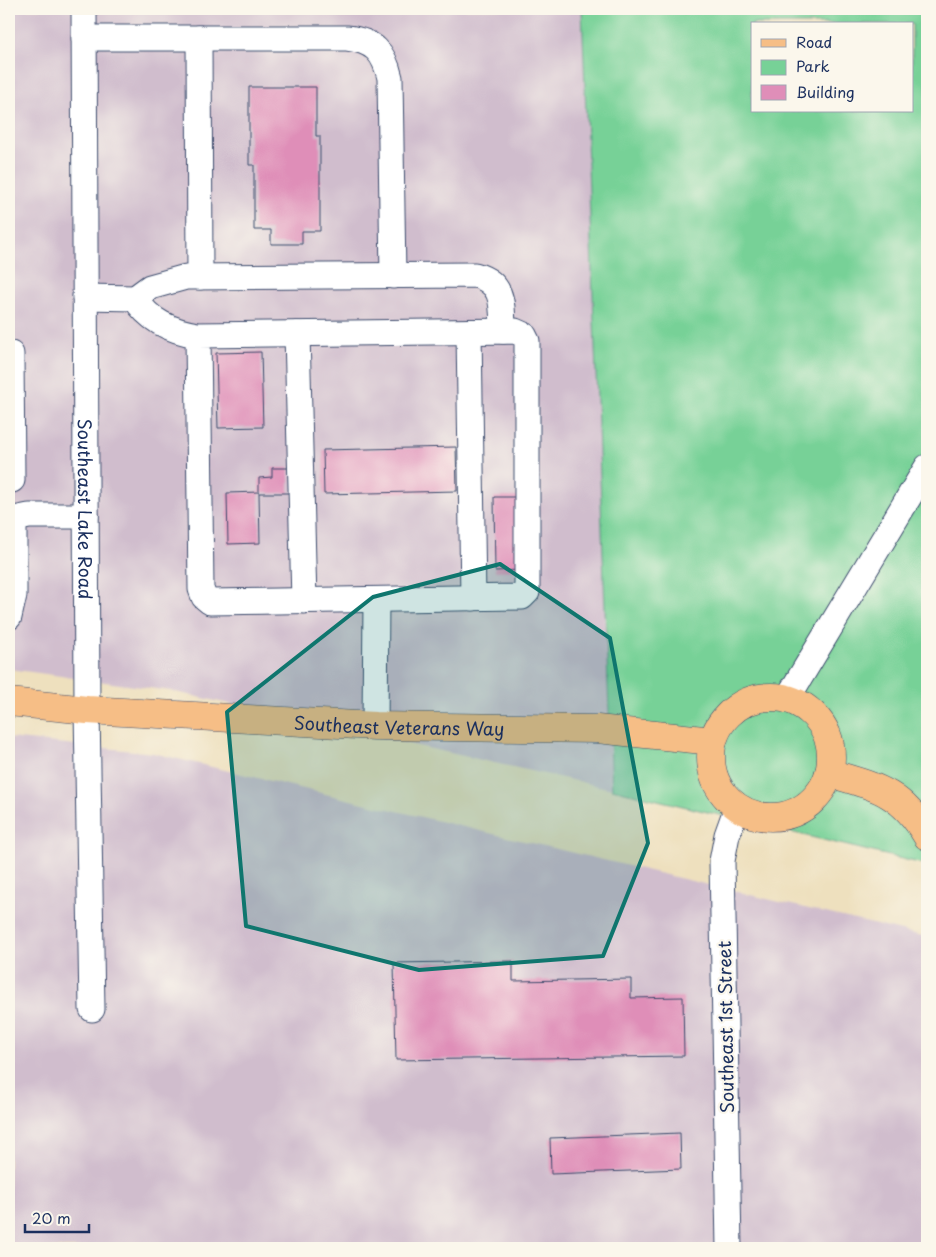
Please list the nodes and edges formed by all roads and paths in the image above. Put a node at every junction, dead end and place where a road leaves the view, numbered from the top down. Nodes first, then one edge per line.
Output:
1 (84, 9) edge
2 (84, 38) junction
3 (199, 38) junction
4 (393, 276) junction
5 (200, 277) junction
6 (85, 297) junction
7 (135, 298) junction
8 (469, 332) junction
9 (502, 332) junction
10 (297, 334) junction
11 (198, 335) junction
12 (11, 354) dead end
13 (927, 467) edge
14 (10, 480) edge
15 (86, 516) junction
16 (14, 519) junction
17 (473, 598) junction
18 (376, 600) junction
19 (304, 601) junction
20 (10, 602) edge
21 (787, 699) junction
22 (9, 702) edge
23 (87, 710) junction
24 (375, 726) junction
25 (713, 741) junction
26 (829, 773) junction
27 (737, 807) junction
28 (927, 836) edge
29 (92, 1010) dead end
30 (729, 1248) edge

1 - 2 street, Southeast Lake Road
2 - 3 street
2 - 6 street, Southeast Lake Road
3 - 4 street
3 - 5 street
4 - 5 street
4 - 9 street
5 - 7 street
6 - 7 street
6 - 15 street, Southeast Lake Road
7 - 11 street
8 - 9 street
8 - 10 street
8 - 17 street
9 - 17 street
10 - 11 street
10 - 19 street
11 - 19 street
12 - 14 street
13 - 21 street
14 - 16 street
15 - 16 street
15 - 23 street, Southeast Lake Road
16 - 20 street
17 - 18 street
18 - 19 street
18 - 24 street
21 - 25 main road
21 - 26 main road
22 - 23 main road, Southeast Veterans Way
23 - 24 main road, Southeast Veterans Way
23 - 29 street, Southeast Lake Road
24 - 25 main road, Southeast Veterans Way
25 - 27 main road
26 - 27 main road
26 - 28 main road
27 - 30 street, Southeast 1st Street

